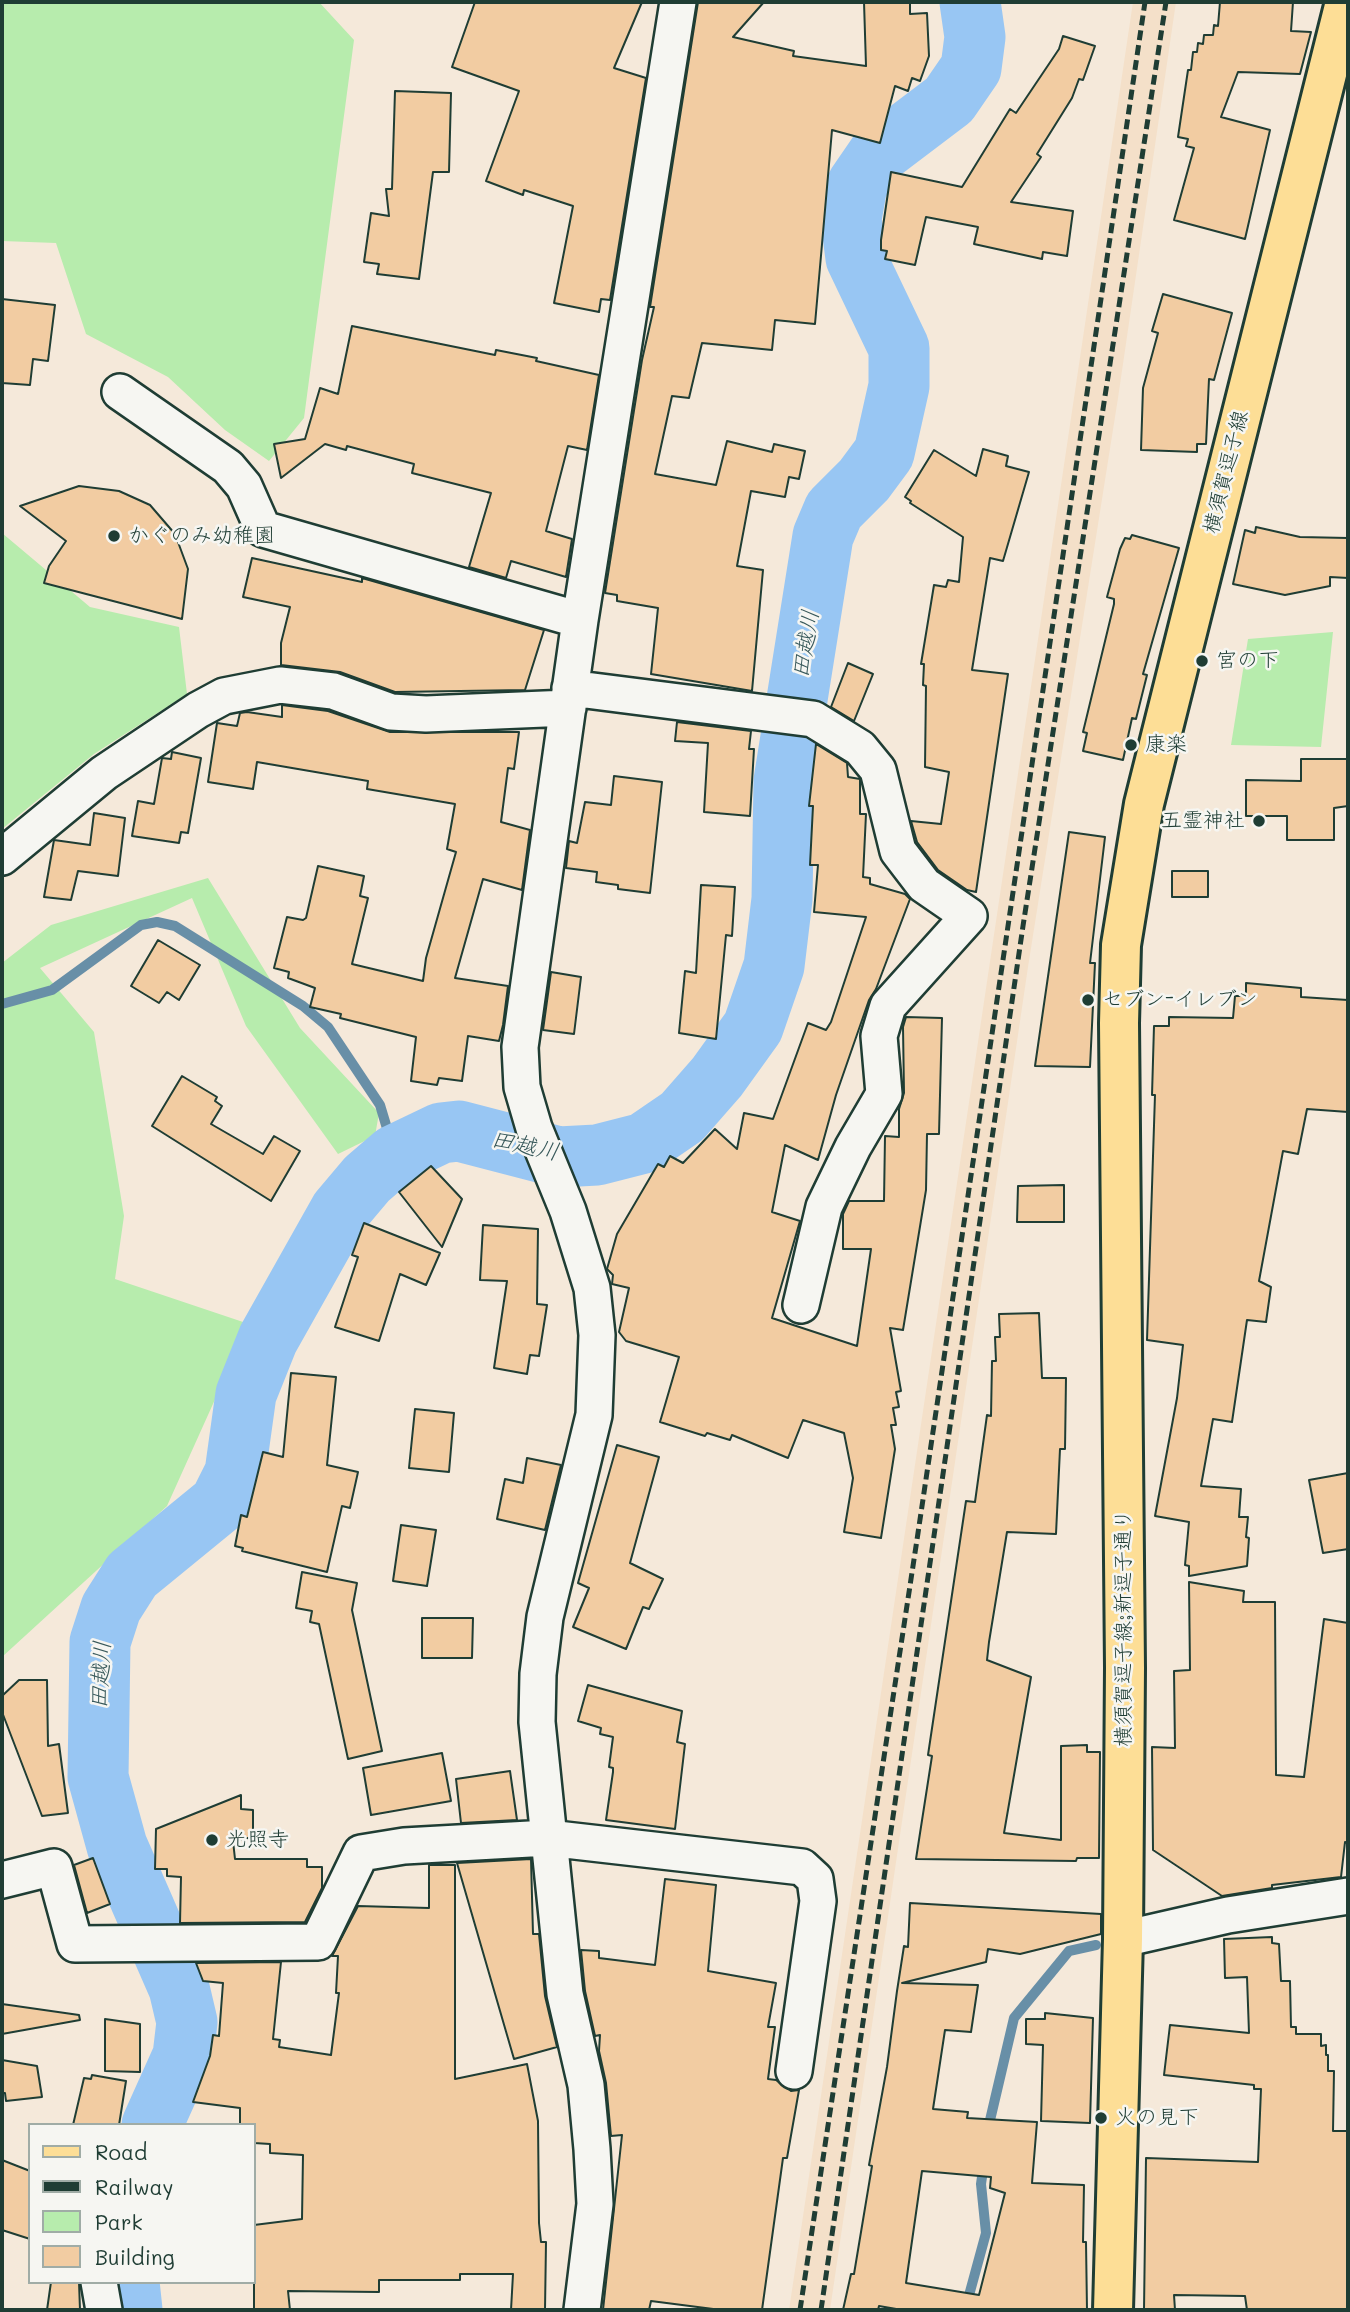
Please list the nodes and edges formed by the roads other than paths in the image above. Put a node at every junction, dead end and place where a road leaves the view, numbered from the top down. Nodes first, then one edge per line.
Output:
1 (678, 2) edge
2 (1345, 2) edge
3 (120, 392) dead end
4 (580, 620) junction
5 (569, 698) junction
6 (2, 857) edge
7 (1121, 945) joint
8 (801, 1305) dead end
9 (548, 1838) junction
10 (2, 1880) edge
11 (1348, 1896) edge
12 (1123, 1939) junction
13 (794, 2071) dead end
14 (99, 2284) edge
15 (104, 2310) edge
16 (582, 2310) edge
17 (1113, 2310) edge

1 - 4 street
2 - 7 main road, 横須賀逗子線
3 - 4 street
4 - 5 street
5 - 6 street
5 - 8 street
5 - 9 street
7 - 12 main road, 横須賀逗子線;新逗子通り
9 - 10 street
9 - 13 street
9 - 16 street
11 - 12 street
12 - 17 main road, 横須賀逗子線;新逗子通り
14 - 15 street

